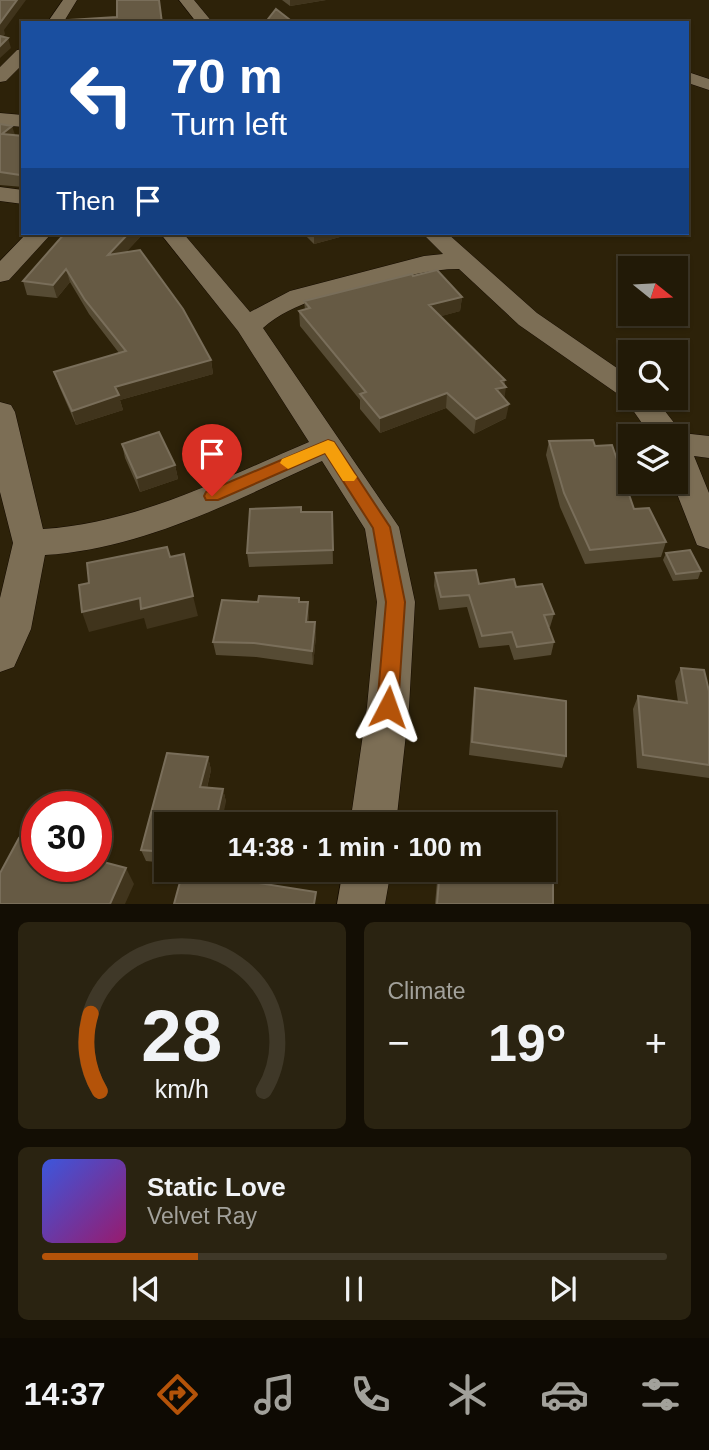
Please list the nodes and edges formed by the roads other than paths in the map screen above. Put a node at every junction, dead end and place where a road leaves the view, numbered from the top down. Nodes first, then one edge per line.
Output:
1 (70, 0) edge
2 (186, 0) edge
3 (56, 21) edge
4 (203, 21) edge
5 (21, 56) edge
6 (0, 77) edge
7 (0, 119) edge
8 (21, 121) edge
9 (0, 194) edge
10 (21, 197) edge
11 (38, 235) edge
12 (173, 235) edge
13 (442, 250) edge
14 (0, 275) edge
15 (225, 297) junction
16 (282, 301) junction
17 (249, 327) junction
18 (618, 382) edge
19 (648, 410) edge
20 (0, 412) edge
21 (659, 424) edge
22 (688, 444) edge
23 (328, 446) junction
24 (709, 447) edge
25 (688, 481) edge
26 (709, 536) edge
27 (30, 543) junction
28 (0, 655) edge
29 (375, 812) edge
30 (365, 882) edge
31 (361, 904) edge

1 - 3 street
2 - 4 street
5 - 6 street
7 - 8 street
9 - 10 street
11 - 14 street
12 - 15 street
13 - 16 street
13 - 18 street
15 - 16 street
15 - 17 street
16 - 17 street
17 - 23 street
19 - 21 street
20 - 27 street
22 - 24 street
23 - 27 street
23 - 29 street
25 - 26 street
27 - 28 street
30 - 31 street

